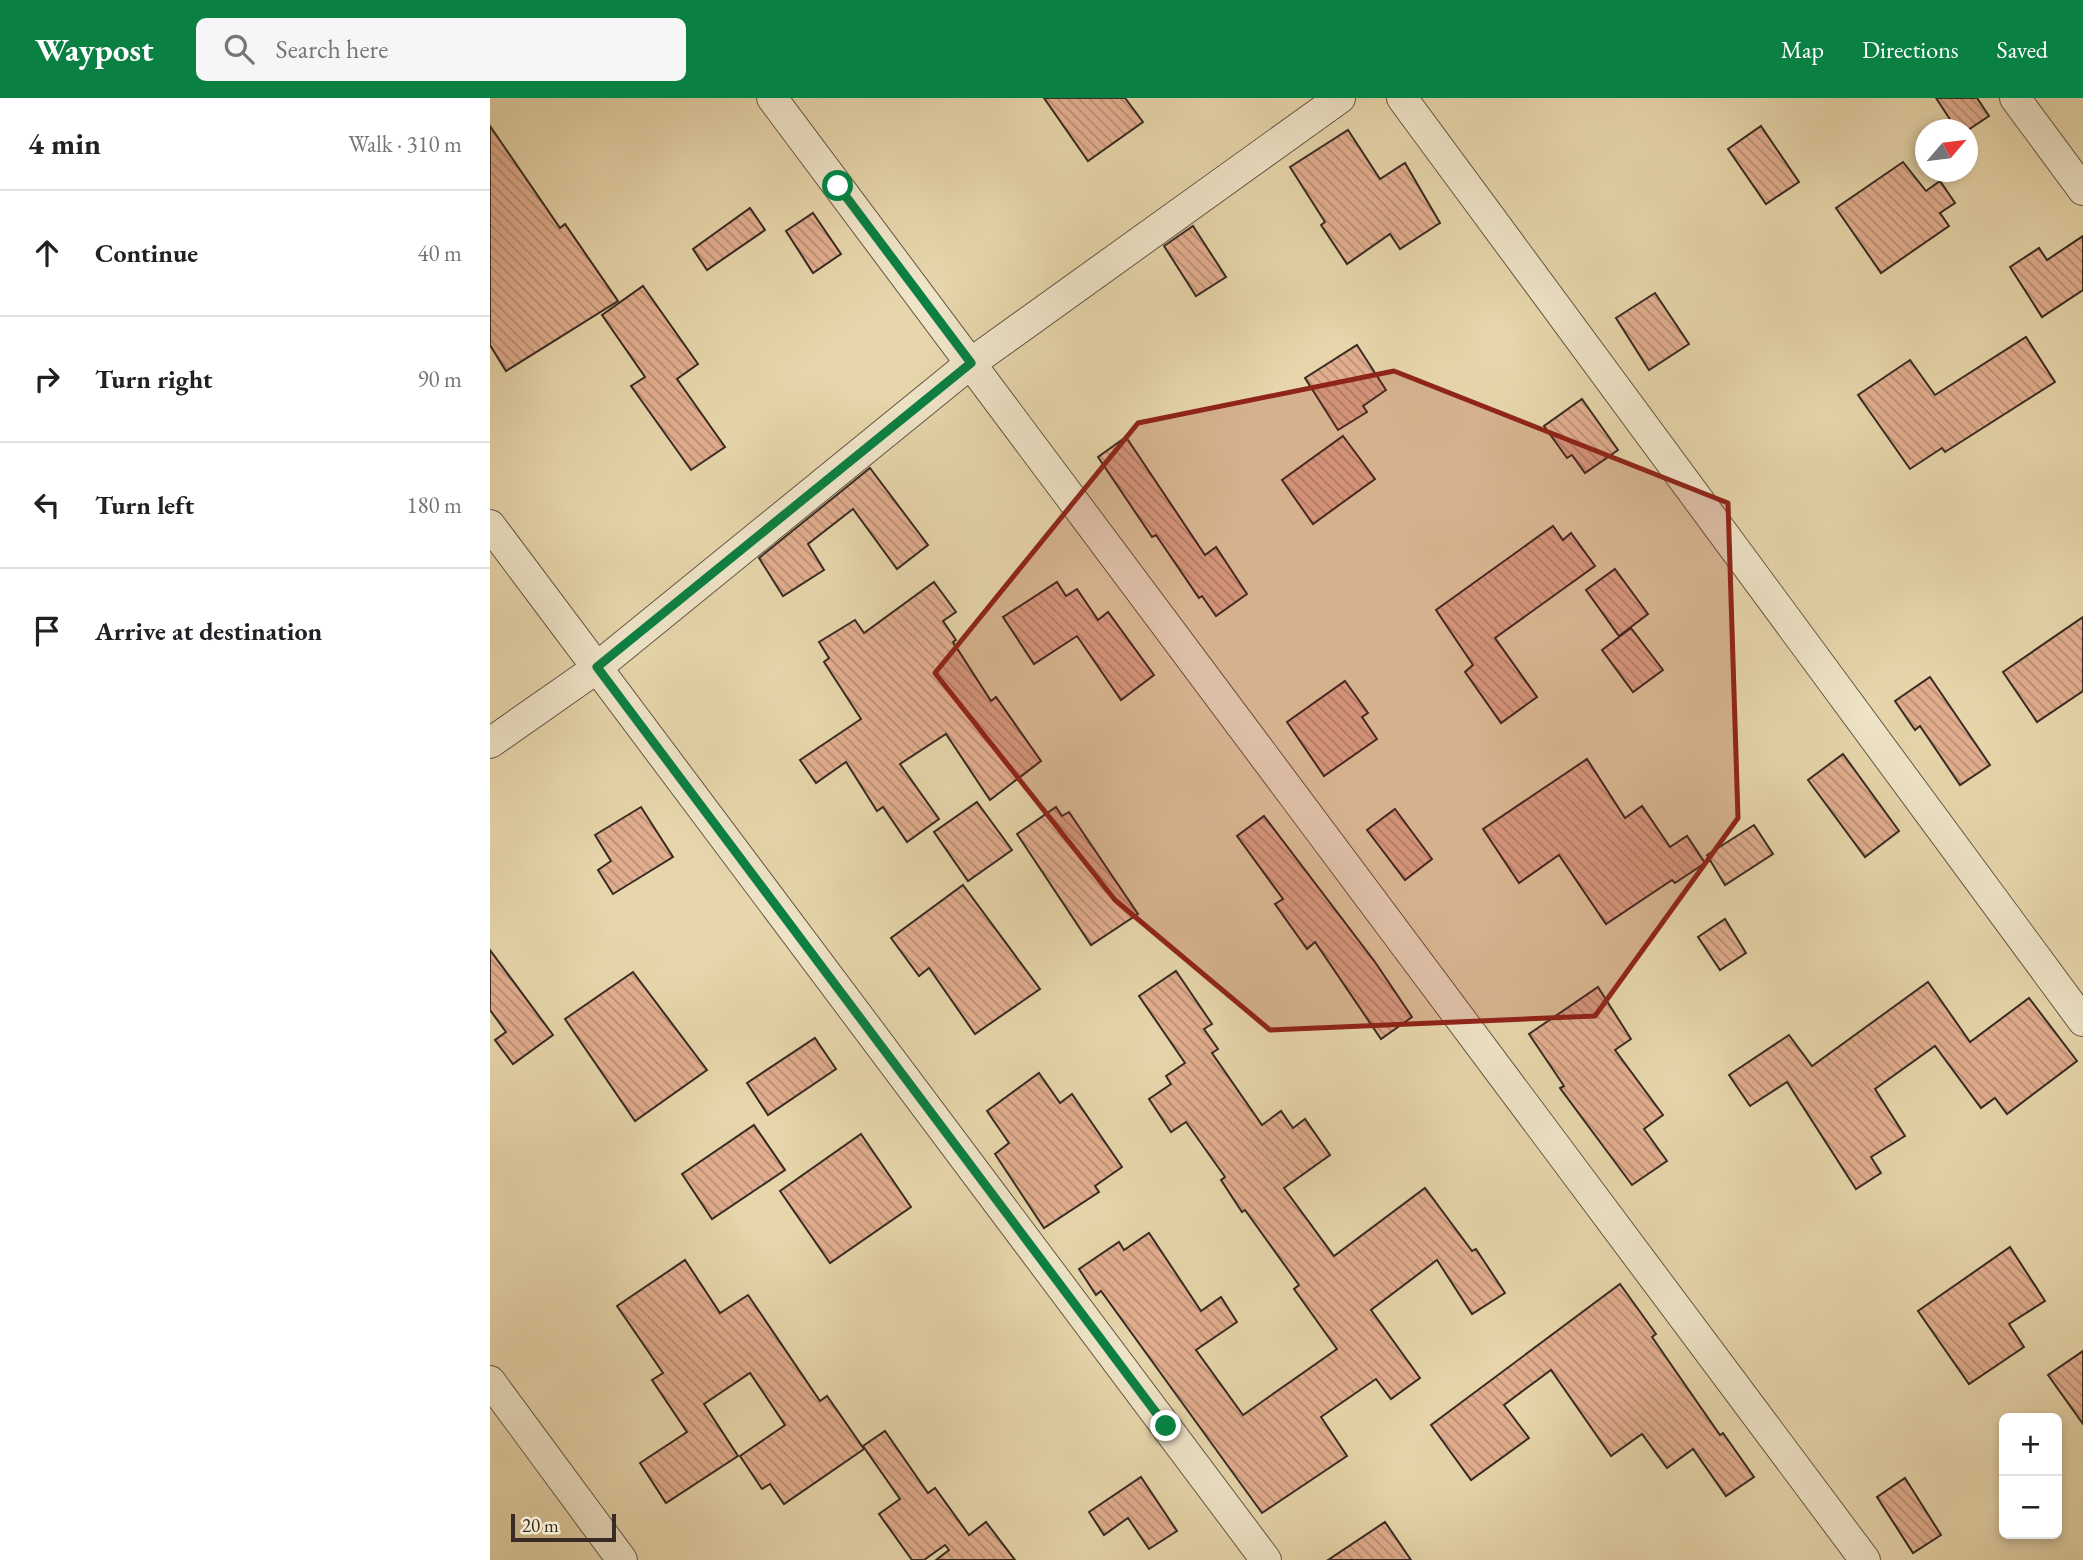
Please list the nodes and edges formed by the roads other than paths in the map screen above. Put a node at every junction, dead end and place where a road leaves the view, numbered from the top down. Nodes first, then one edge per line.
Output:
1 (772, 98) edge
2 (1340, 98) edge
3 (1402, 98) edge
4 (2015, 98) edge
5 (2083, 190) edge
6 (971, 363) junction
7 (490, 525) edge
8 (597, 667) junction
9 (490, 743) edge
10 (2083, 1021) edge
11 (490, 1381) edge
12 (622, 1560) edge
13 (1266, 1560) edge
14 (1865, 1560) edge

1 - 6 street
2 - 6 street
3 - 10 street
4 - 5 street
6 - 8 street
6 - 14 street
7 - 8 street
8 - 9 street
8 - 13 street
11 - 12 street

